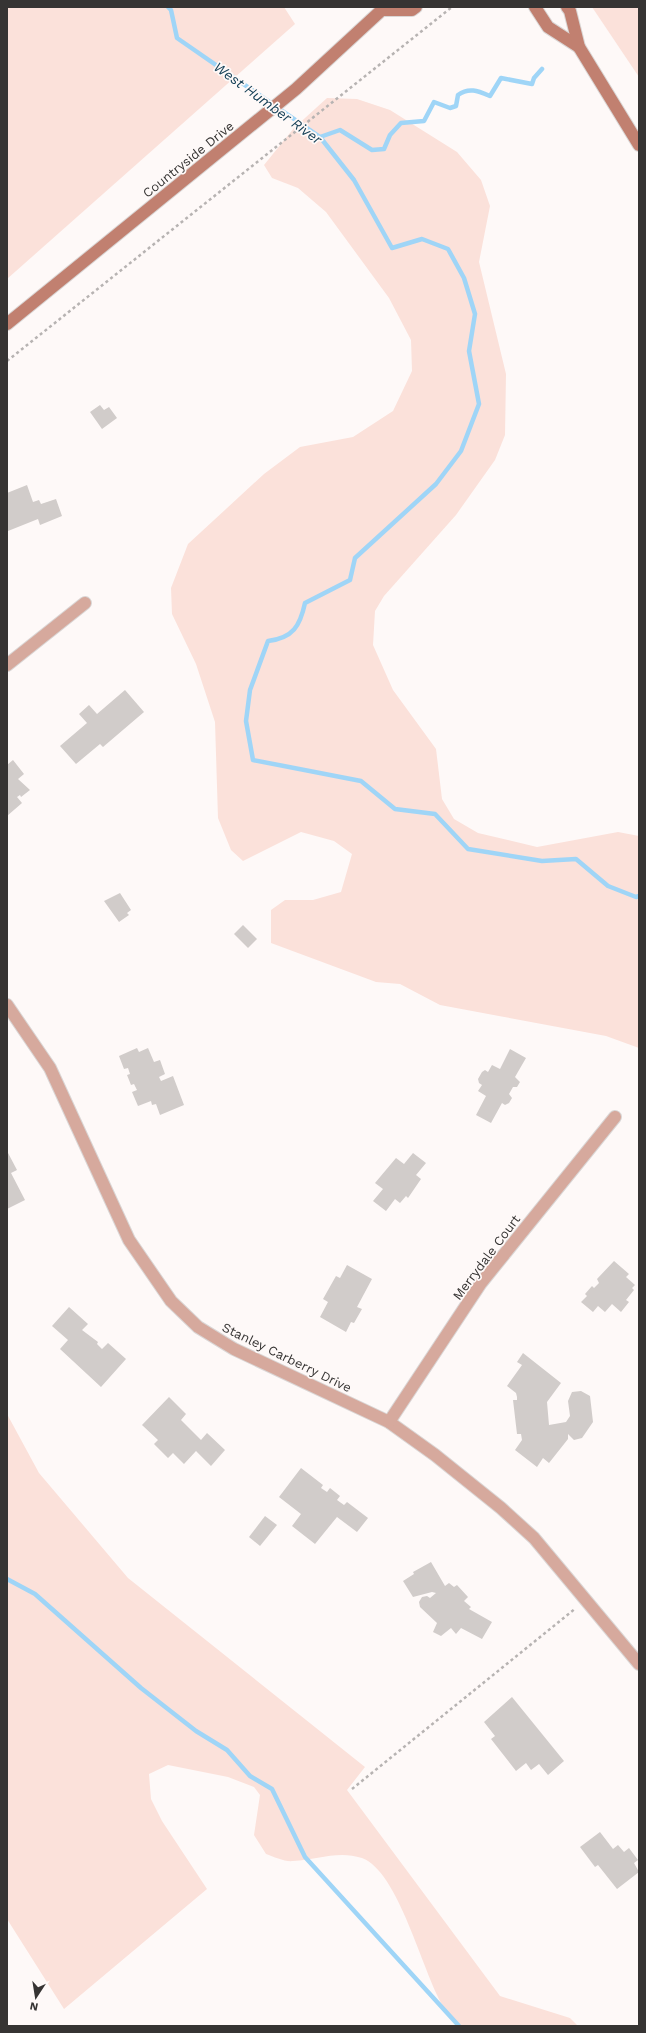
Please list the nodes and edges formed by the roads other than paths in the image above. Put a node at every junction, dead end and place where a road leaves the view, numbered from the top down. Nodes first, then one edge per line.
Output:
1 (416, 7) edge
2 (535, 7) edge
3 (567, 7) edge
4 (384, 9) edge
5 (579, 47) junction
6 (639, 145) edge
7 (7, 324) edge
8 (85, 603) dead end
9 (7, 665) edge
10 (7, 1005) edge
11 (615, 1117) dead end
12 (389, 1422) junction
13 (639, 1664) edge

1 - 4 main road, Countryside Drive
2 - 5 main road
3 - 5 main road
4 - 7 main road, Countryside Drive
5 - 6 main road
8 - 9 street
10 - 12 street, Stanley Carberry Drive
11 - 12 street, Merrydale Court
12 - 13 street, Stanley Carberry Drive

